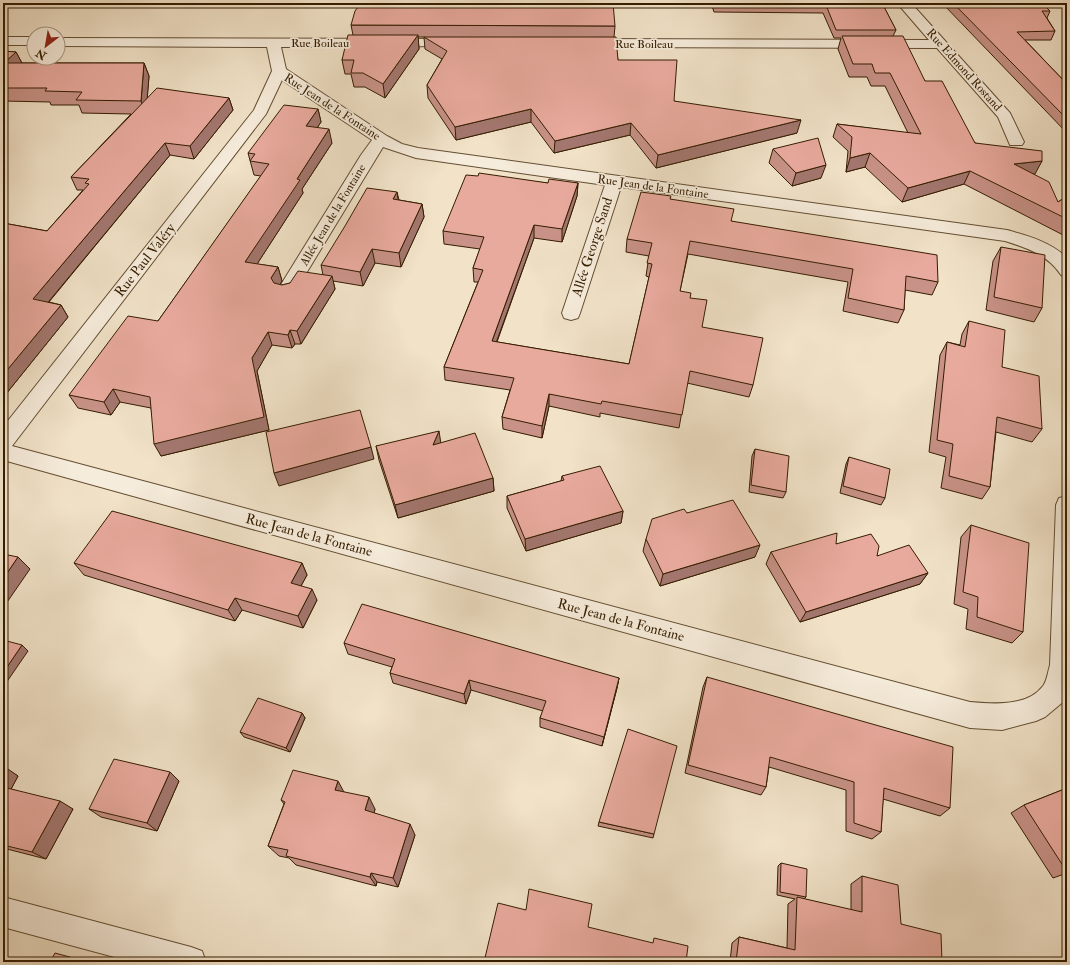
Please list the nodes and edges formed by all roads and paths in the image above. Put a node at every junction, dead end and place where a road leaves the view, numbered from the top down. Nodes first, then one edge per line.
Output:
1 (904, 3) edge
2 (3, 41) edge
3 (26, 41) edge
4 (66, 42) edge
5 (273, 43) junction
6 (472, 43) edge
7 (576, 44) edge
8 (941, 44) junction
9 (279, 72) junction
10 (381, 139) junction
11 (1016, 142) dead end
12 (614, 182) junction
13 (1067, 271) edge
14 (286, 292) edge
15 (571, 313) dead end
16 (3, 442) edge
17 (3, 452) edge
18 (1067, 505) edge
19 (3, 912) edge
20 (191, 962) edge

1 - 8 street, Rue Edmond Rostand
2 - 3 street
4 - 5 street, Rue Boileau
5 - 6 street, Rue Boileau
5 - 9 street, Rue Jean de la Fontaine
7 - 8 street, Rue Boileau
8 - 11 street, Rue Edmond Rostand
9 - 10 street, Rue Jean de la Fontaine
9 - 16 street, Rue Paul Valéry
10 - 12 street, Rue Jean de la Fontaine
10 - 14 street, Allée Jean de la Fontaine
12 - 13 street, Rue Jean de la Fontaine
12 - 15 street, Allée George Sand
17 - 18 street, Rue Jean de la Fontaine
19 - 20 street

